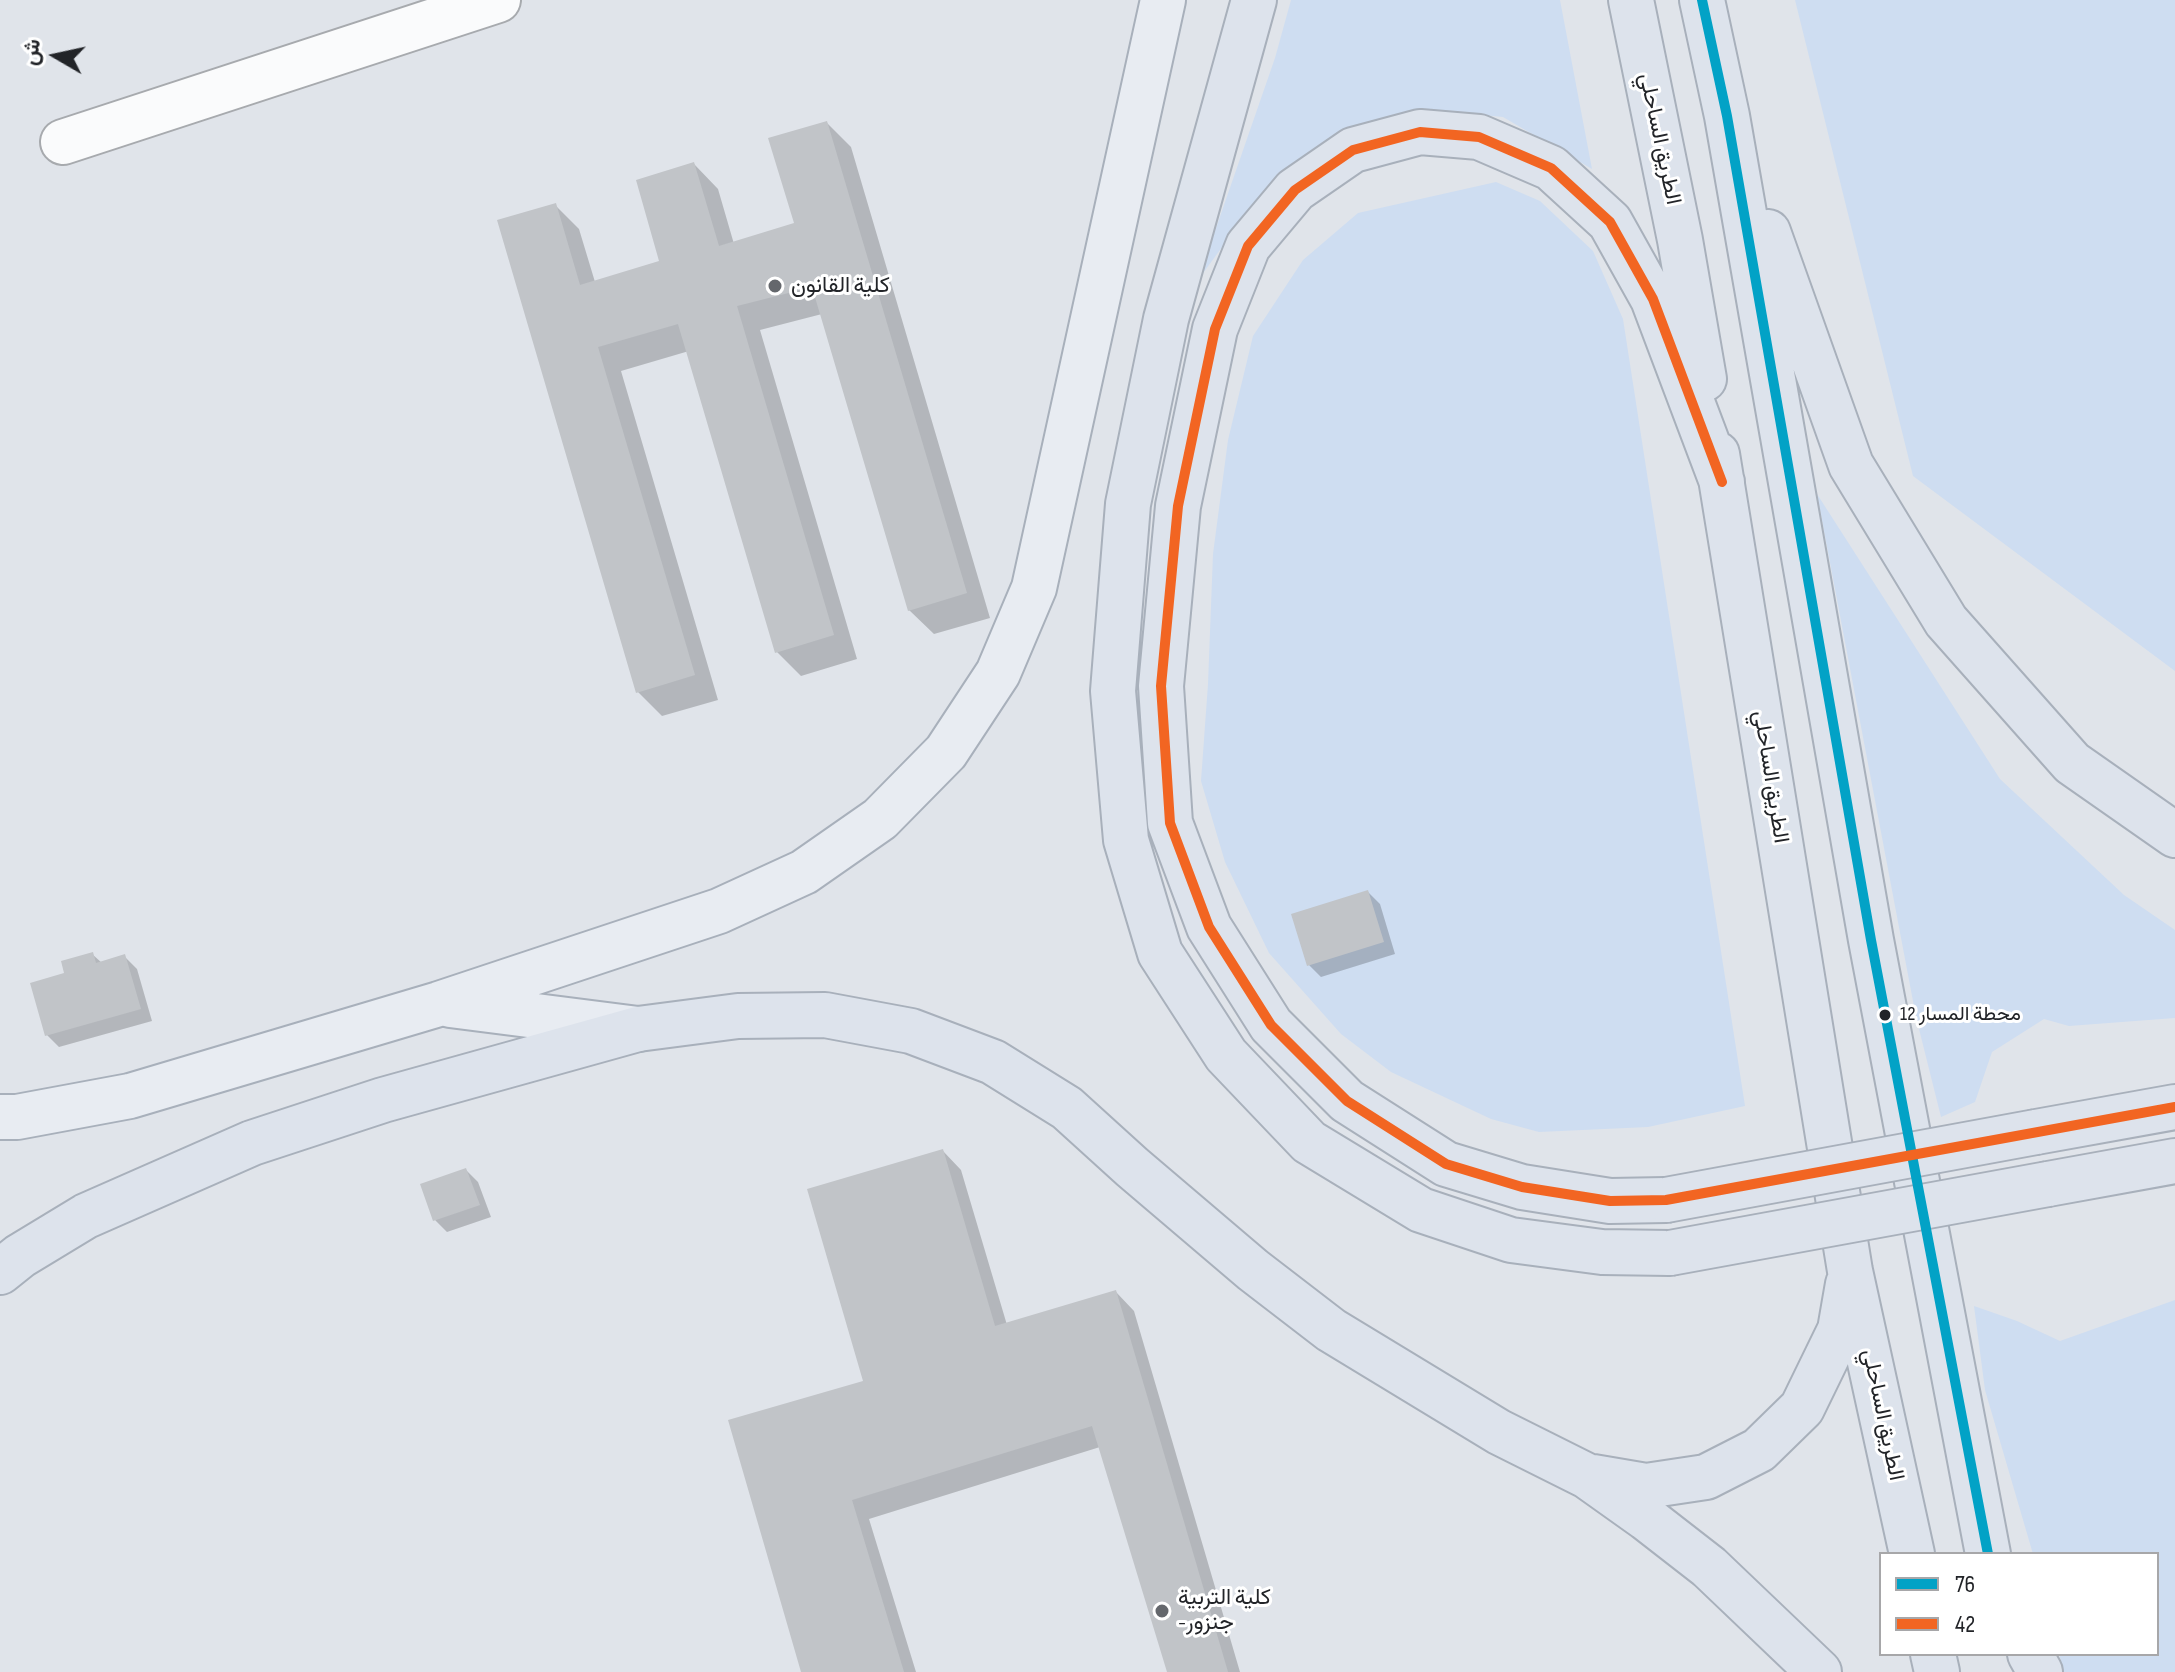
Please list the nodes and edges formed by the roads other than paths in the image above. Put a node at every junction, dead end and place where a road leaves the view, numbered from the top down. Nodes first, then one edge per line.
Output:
1 (498, 0) edge
2 (1163, 0) edge
3 (1254, 0) edge
4 (1631, 0) edge
5 (1702, 0) edge
6 (1727, 116) junction
7 (63, 142) dead end
8 (1722, 482) junction
9 (2175, 835) edge
10 (439, 1004) junction
11 (638, 1029) junction
12 (2175, 1107) edge
13 (0, 1117) edge
14 (2175, 1161) edge
15 (1850, 1271) junction
16 (0, 1272) edge
17 (1587, 1476) junction
18 (1912, 1552) edge
19 (1988, 1552) edge
20 (1819, 1672) edge

1 - 7 lane
2 - 10 main road
3 - 14 highway, bridge
4 - 8 highway, الطريق الساحلي
5 - 6 highway
6 - 9 highway
6 - 19 highway
8 - 12 highway, bridge
8 - 15 highway, الطريق الساحلي
10 - 11 main road
10 - 13 main road
11 - 16 highway
11 - 17 highway
15 - 17 highway
15 - 18 highway, الطريق الساحلي
17 - 20 highway

